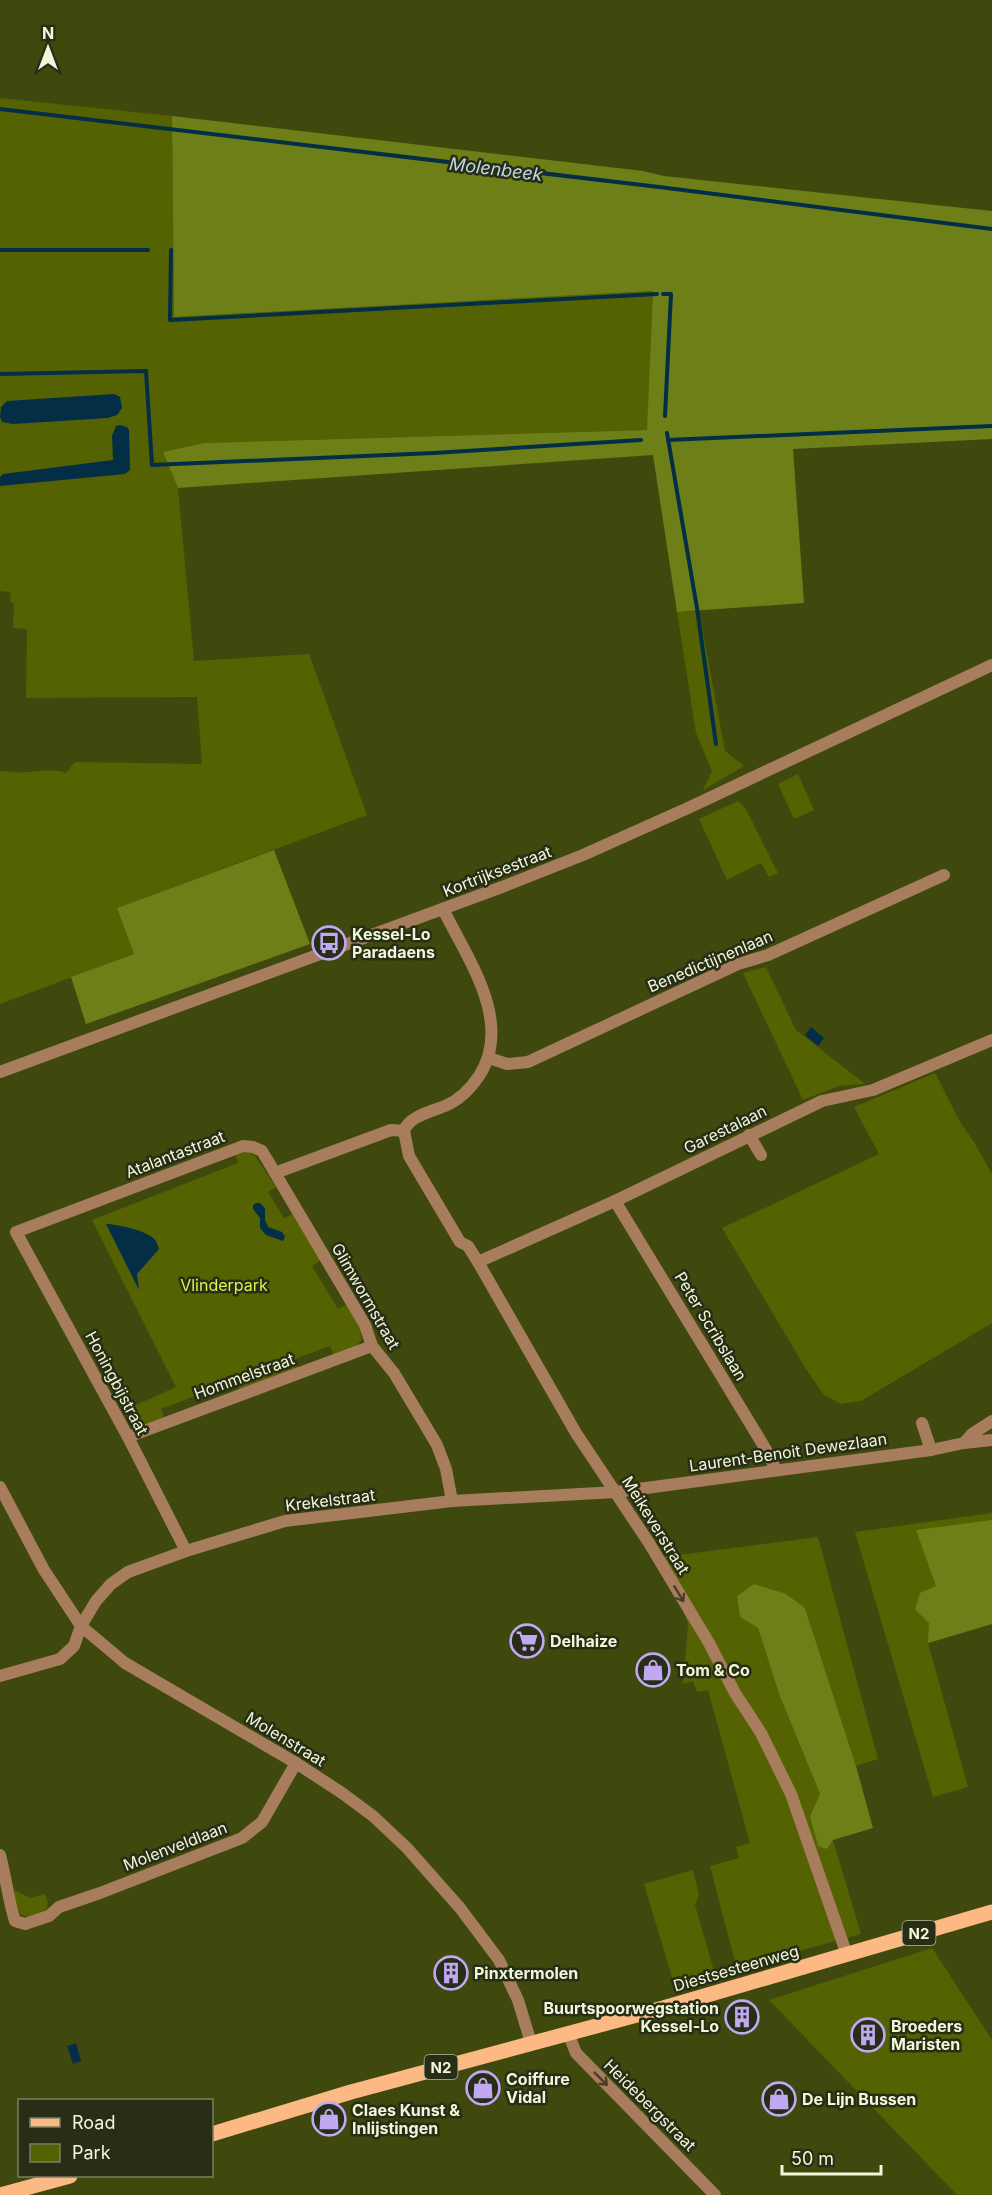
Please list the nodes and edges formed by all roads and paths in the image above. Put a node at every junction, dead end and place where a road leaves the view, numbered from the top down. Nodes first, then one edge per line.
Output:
1 (992, 664) edge
2 (944, 875) dead end
3 (444, 909) junction
4 (992, 1040) edge
5 (489, 1058) junction
6 (0, 1072) edge
7 (404, 1131) junction
8 (749, 1135) junction
9 (761, 1155) dead end
10 (275, 1173) junction
11 (615, 1201) junction
12 (16, 1232) joint
13 (478, 1262) junction
14 (372, 1346) junction
15 (992, 1421) edge
16 (922, 1424) dead end
17 (128, 1437) junction
18 (992, 1440) edge
19 (964, 1443) junction
20 (932, 1450) junction
21 (776, 1470) junction
22 (0, 1487) edge
23 (616, 1492) junction
24 (452, 1502) junction
25 (186, 1551) junction
26 (81, 1626) junction
27 (0, 1676) edge
28 (296, 1763) junction
29 (0, 1855) edge
30 (992, 1912) edge
31 (847, 1955) junction
32 (568, 2033) junction
33 (531, 2043) junction
34 (213, 2134) edge
35 (63, 2177) edge
36 (0, 2195) edge
37 (715, 2195) edge

1 - 3 street, Kortrijksestraat
2 - 5 street, Benedictijnenlaan
3 - 5 street
3 - 6 street, Kortrijksestraat
4 - 8 street, Garestalaan
5 - 7 street
7 - 10 street
7 - 13 street, Meikeverstraat
8 - 9 street
8 - 11 street, Garestalaan
10 - 12 street, Atalantastraat
10 - 14 street, Glimwormstraat
11 - 13 street, Garestalaan
11 - 21 street, Peter Scribslaan
12 - 17 street, Honingbijstraat
13 - 23 street, Meikeverstraat
14 - 17 street, Hommelstraat
14 - 24 street, Glimwormstraat
15 - 19 street, Laurent-Benoit Dewezlaan
16 - 20 street
17 - 25 street, Honingbijstraat
18 - 19 street, Laurent-Benoit Dewezlaan
19 - 20 street, Laurent-Benoit Dewezlaan
20 - 21 street, Laurent-Benoit Dewezlaan
21 - 23 street, Laurent-Benoit Dewezlaan
22 - 26 street, Molenstraat
23 - 24 street, Krekelstraat
23 -> 31 street, Meikeverstraat
24 - 25 street, Krekelstraat
25 - 26 street, Krekelstraat
26 - 27 street, Krekelstraat
26 - 28 street, Molenstraat
28 - 29 street, Molenveldlaan
28 - 33 street, Molenstraat
30 - 31 main road, Diestsesteenweg / N2
31 - 32 main road, Diestsesteenweg / N2
32 - 33 main road, Diestsesteenweg / N2
32 -> 37 street, Heidebergstraat
33 - 34 main road, Diestsesteenweg / N2
35 - 36 main road

